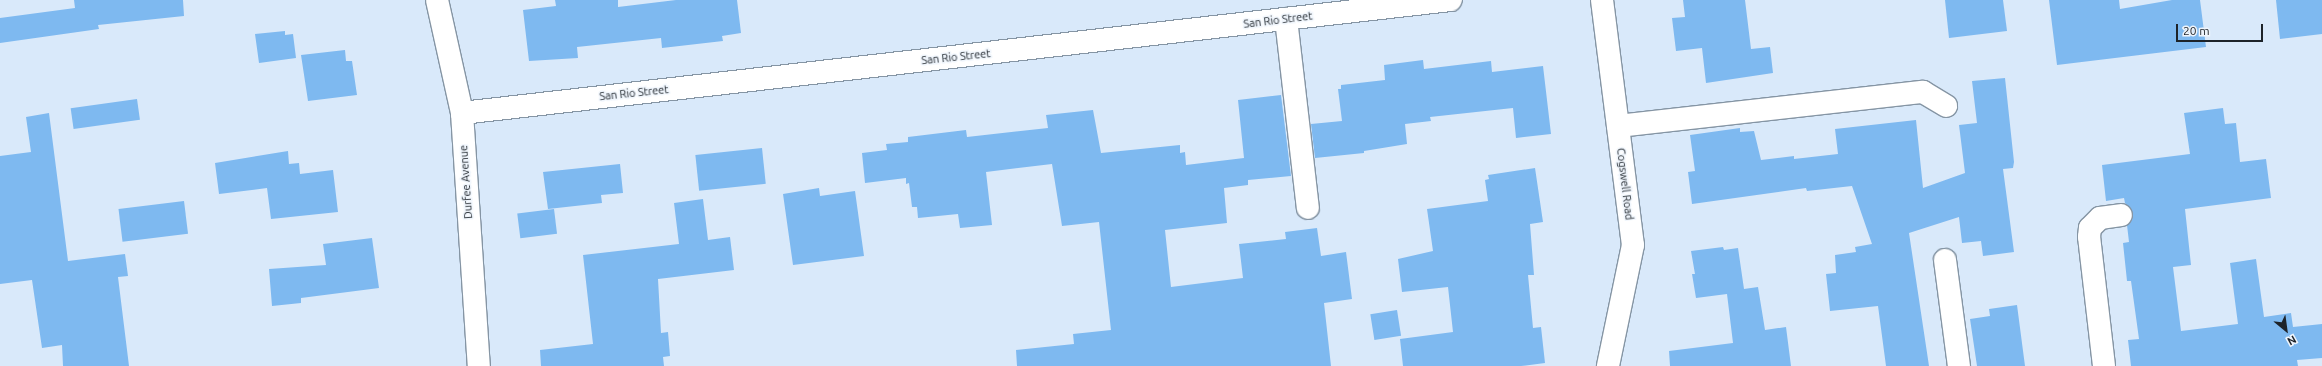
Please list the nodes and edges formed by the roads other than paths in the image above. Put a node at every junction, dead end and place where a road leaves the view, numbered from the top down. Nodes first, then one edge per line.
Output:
1 (438, 0) edge
2 (1450, 0) edge
3 (1602, 0) edge
4 (1286, 19) junction
5 (1946, 106) dead end
6 (462, 113) junction
7 (1618, 126) junction
8 (1308, 208) dead end
9 (2121, 215) dead end
10 (1945, 260) dead end
11 (479, 366) edge
12 (1608, 366) edge
13 (1959, 366) edge
14 (2104, 366) edge

1 - 6 street, Durfee Avenue
2 - 4 street, San Rio Street
3 - 7 street, Cogswell Road
4 - 6 street, San Rio Street
4 - 8 street
5 - 7 street
6 - 11 street, Durfee Avenue
7 - 12 street, Cogswell Road
9 - 14 street
10 - 13 street

